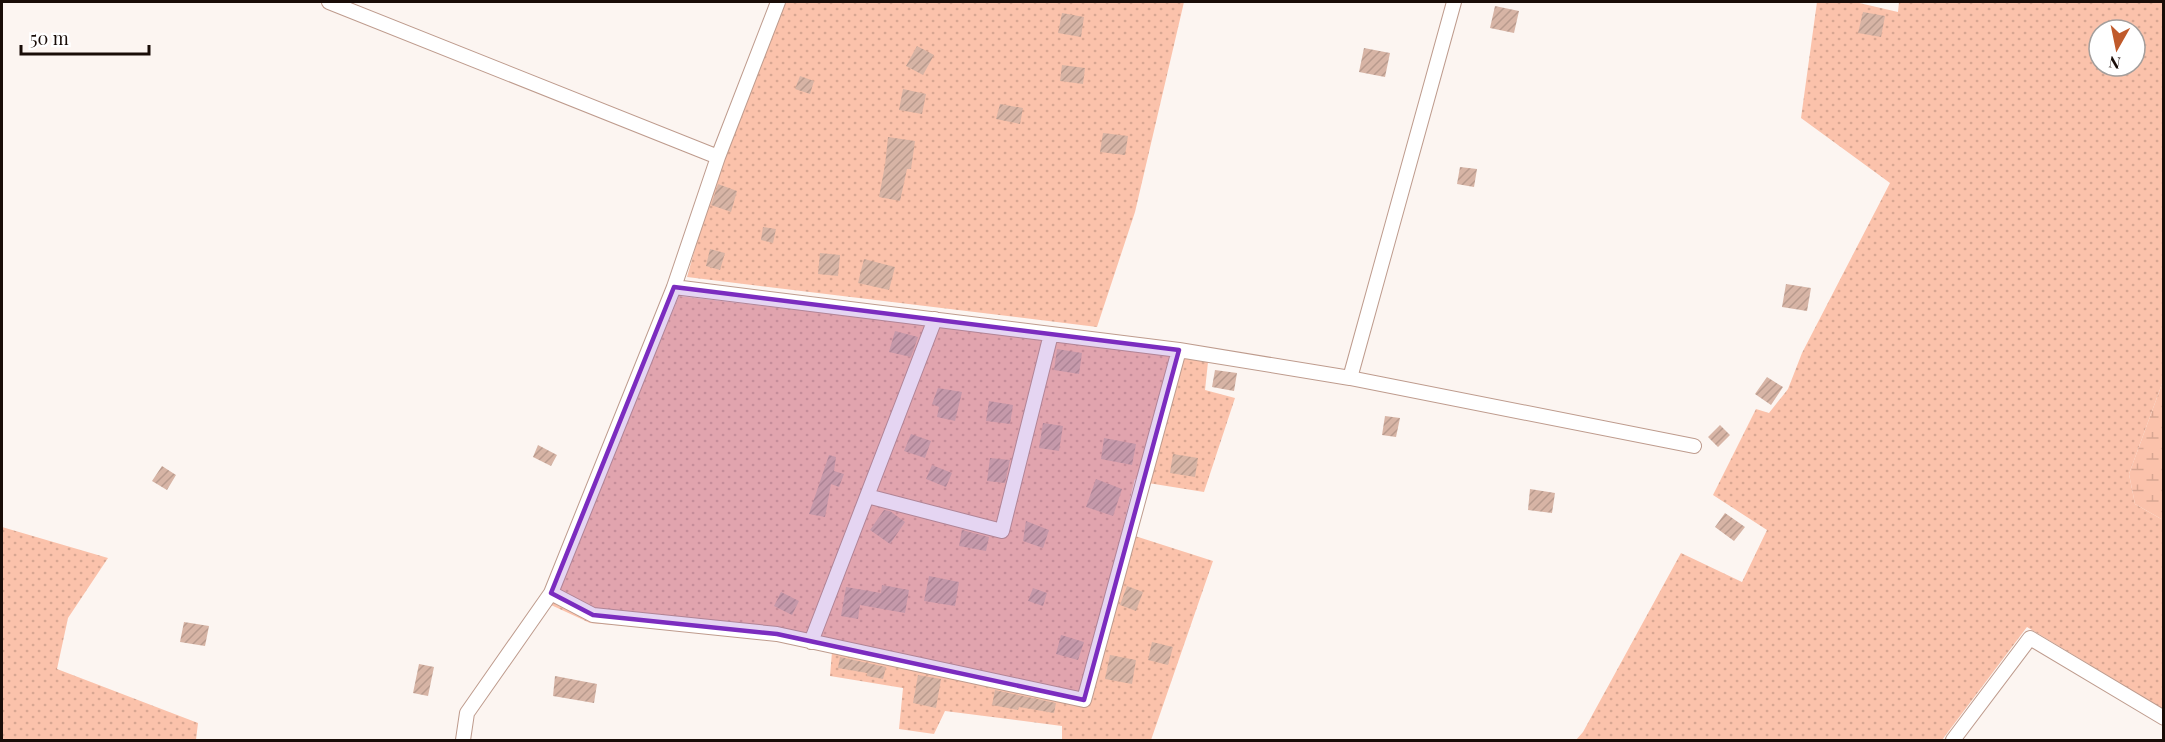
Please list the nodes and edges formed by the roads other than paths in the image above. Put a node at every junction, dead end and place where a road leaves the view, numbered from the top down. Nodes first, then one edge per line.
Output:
1 (329, 2) edge
2 (778, 2) edge
3 (1454, 2) edge
4 (718, 157) junction
5 (674, 287) junction
6 (935, 320) junction
7 (1051, 334) junction
8 (1179, 350) junction
9 (1350, 378) junction
10 (1694, 446) dead end
11 (867, 496) junction
12 (551, 593) junction
13 (811, 642) junction
14 (2163, 718) edge
15 (463, 741) edge
16 (1953, 741) edge

1 - 4 street
2 - 4 street
3 - 9 street
4 - 5 street
5 - 6 street
5 - 12 street
6 - 7 street
6 - 11 street
7 - 8 street
7 - 11 street
8 - 9 street
8 - 13 street
9 - 10 street
11 - 13 street
12 - 13 street
12 - 15 street
14 - 16 street

